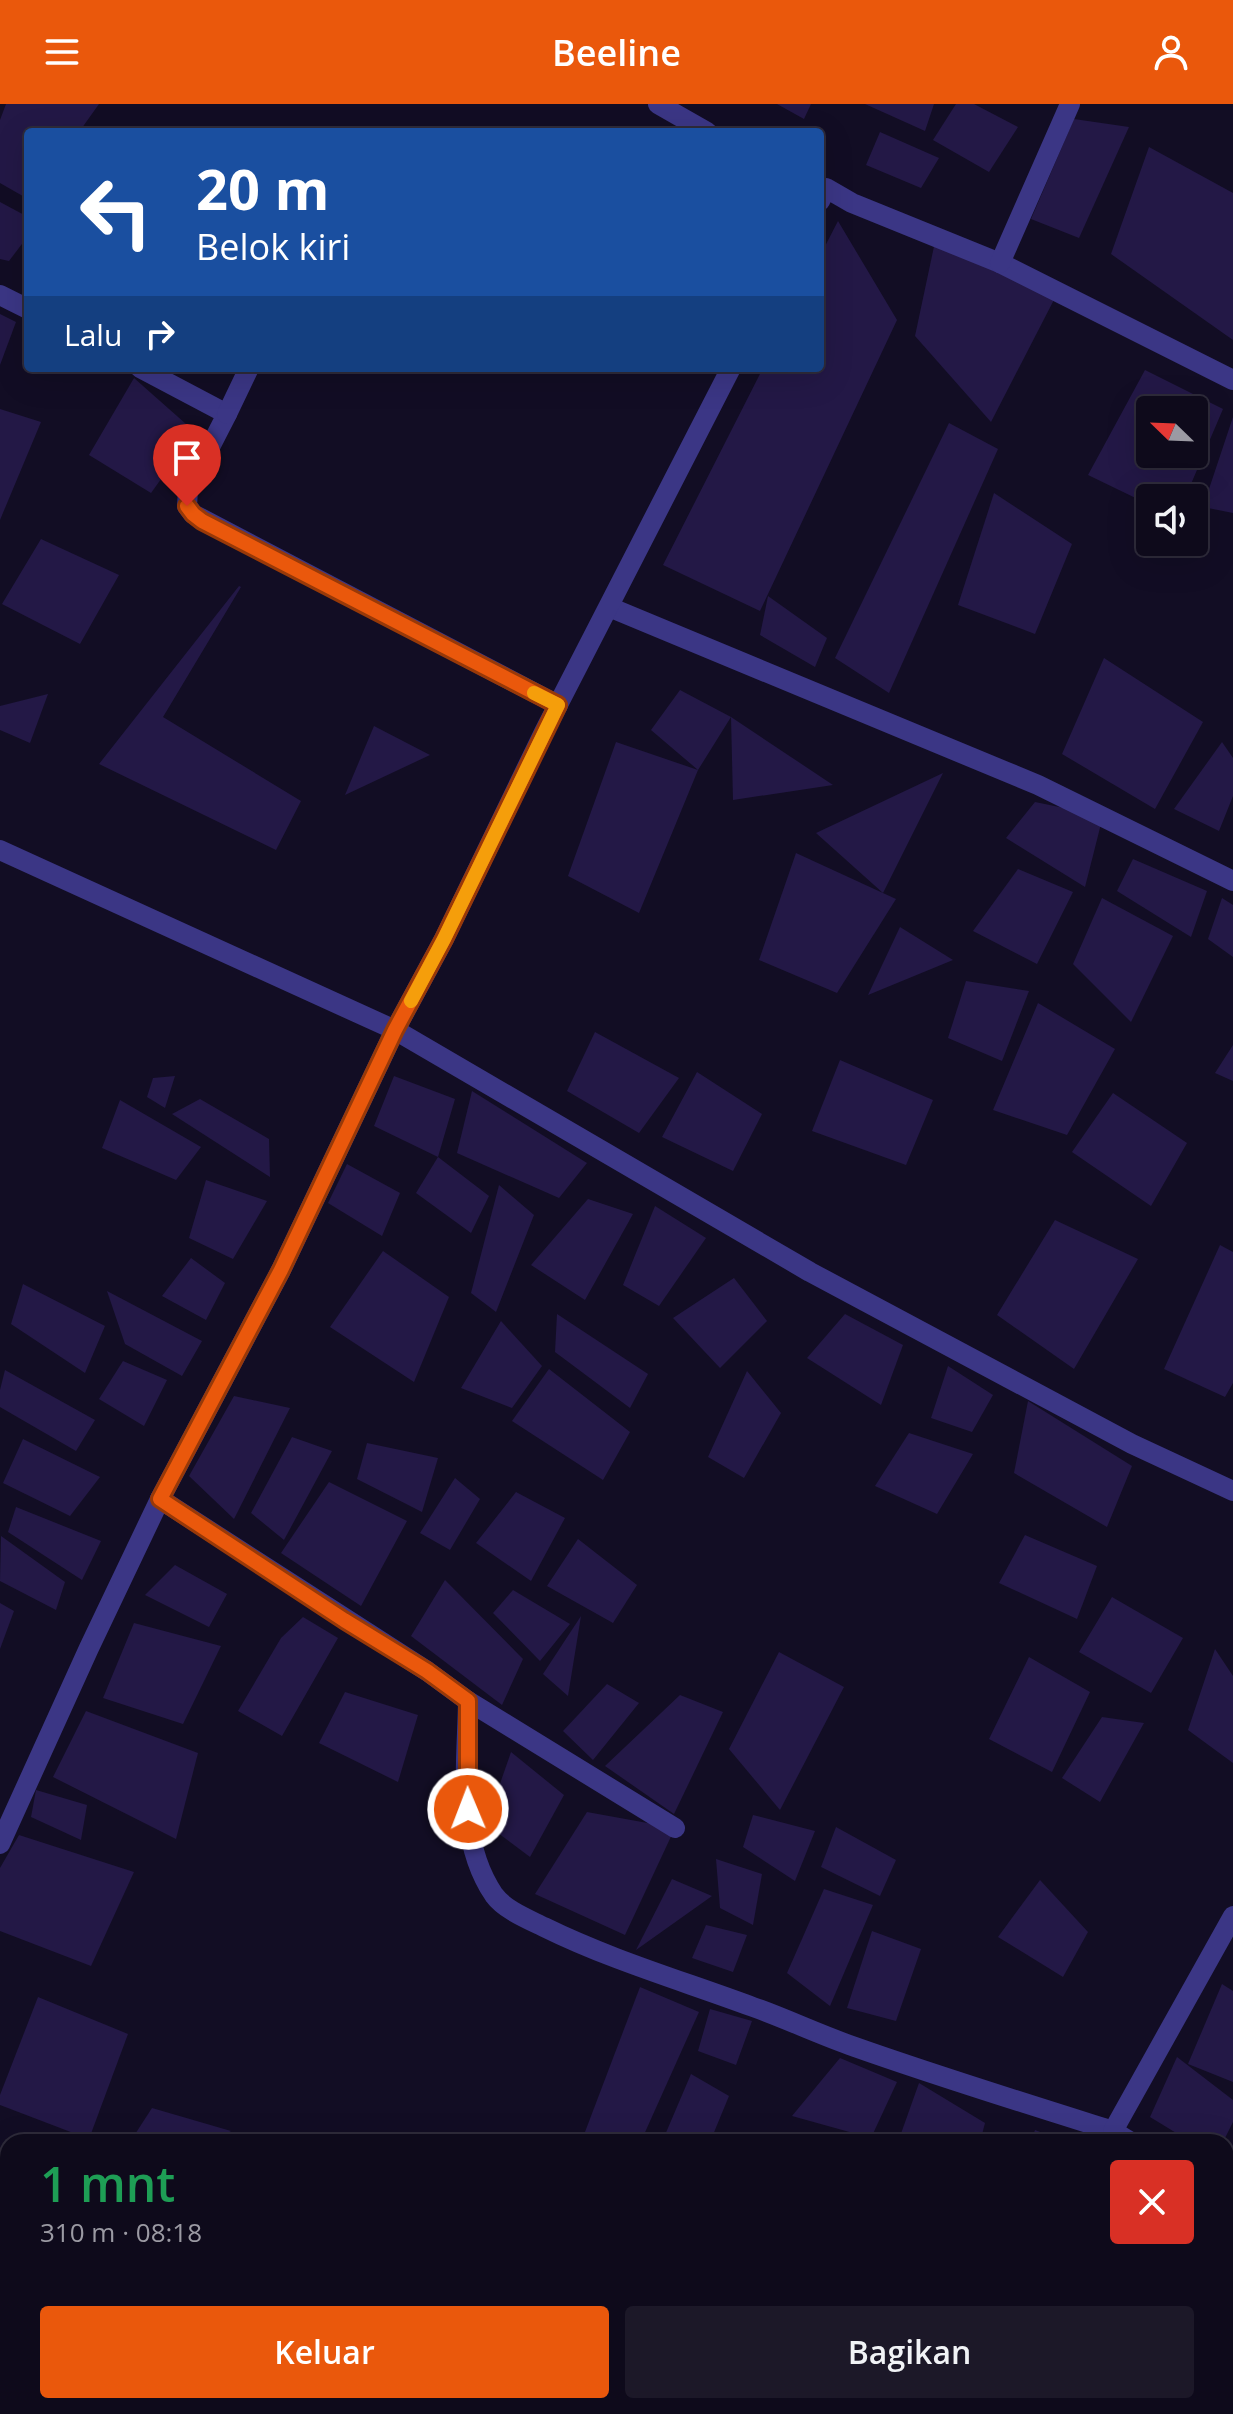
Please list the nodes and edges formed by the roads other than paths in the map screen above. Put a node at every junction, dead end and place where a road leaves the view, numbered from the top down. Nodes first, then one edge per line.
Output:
1 (658, 104) edge
2 (1070, 104) edge
3 (700, 128) edge
4 (824, 193) edge
5 (1000, 263) junction
6 (0, 295) edge
7 (24, 307) edge
8 (148, 372) edge
9 (247, 372) edge
10 (729, 372) edge
11 (1233, 380) edge
12 (227, 414) junction
13 (609, 607) junction
14 (558, 705) junction
15 (0, 850) edge
16 (1233, 881) edge
17 (395, 1030) junction
18 (1233, 1491) edge
19 (160, 1499) junction
20 (468, 1701) junction
21 (675, 1828) dead end
22 (0, 1844) edge
23 (1233, 1916) edge
24 (1113, 2131) junction
25 (1118, 2134) edge

1 - 3 street
2 - 5 street
4 - 5 street
5 - 11 street
6 - 7 street
8 - 12 street
9 - 12 street
10 - 13 street
12 - 14 street
13 - 14 street
13 - 16 street
14 - 17 street
15 - 17 street
17 - 18 street
17 - 19 street
19 - 20 street
19 - 22 street
20 - 21 street
20 - 24 street
23 - 24 street
24 - 25 street

